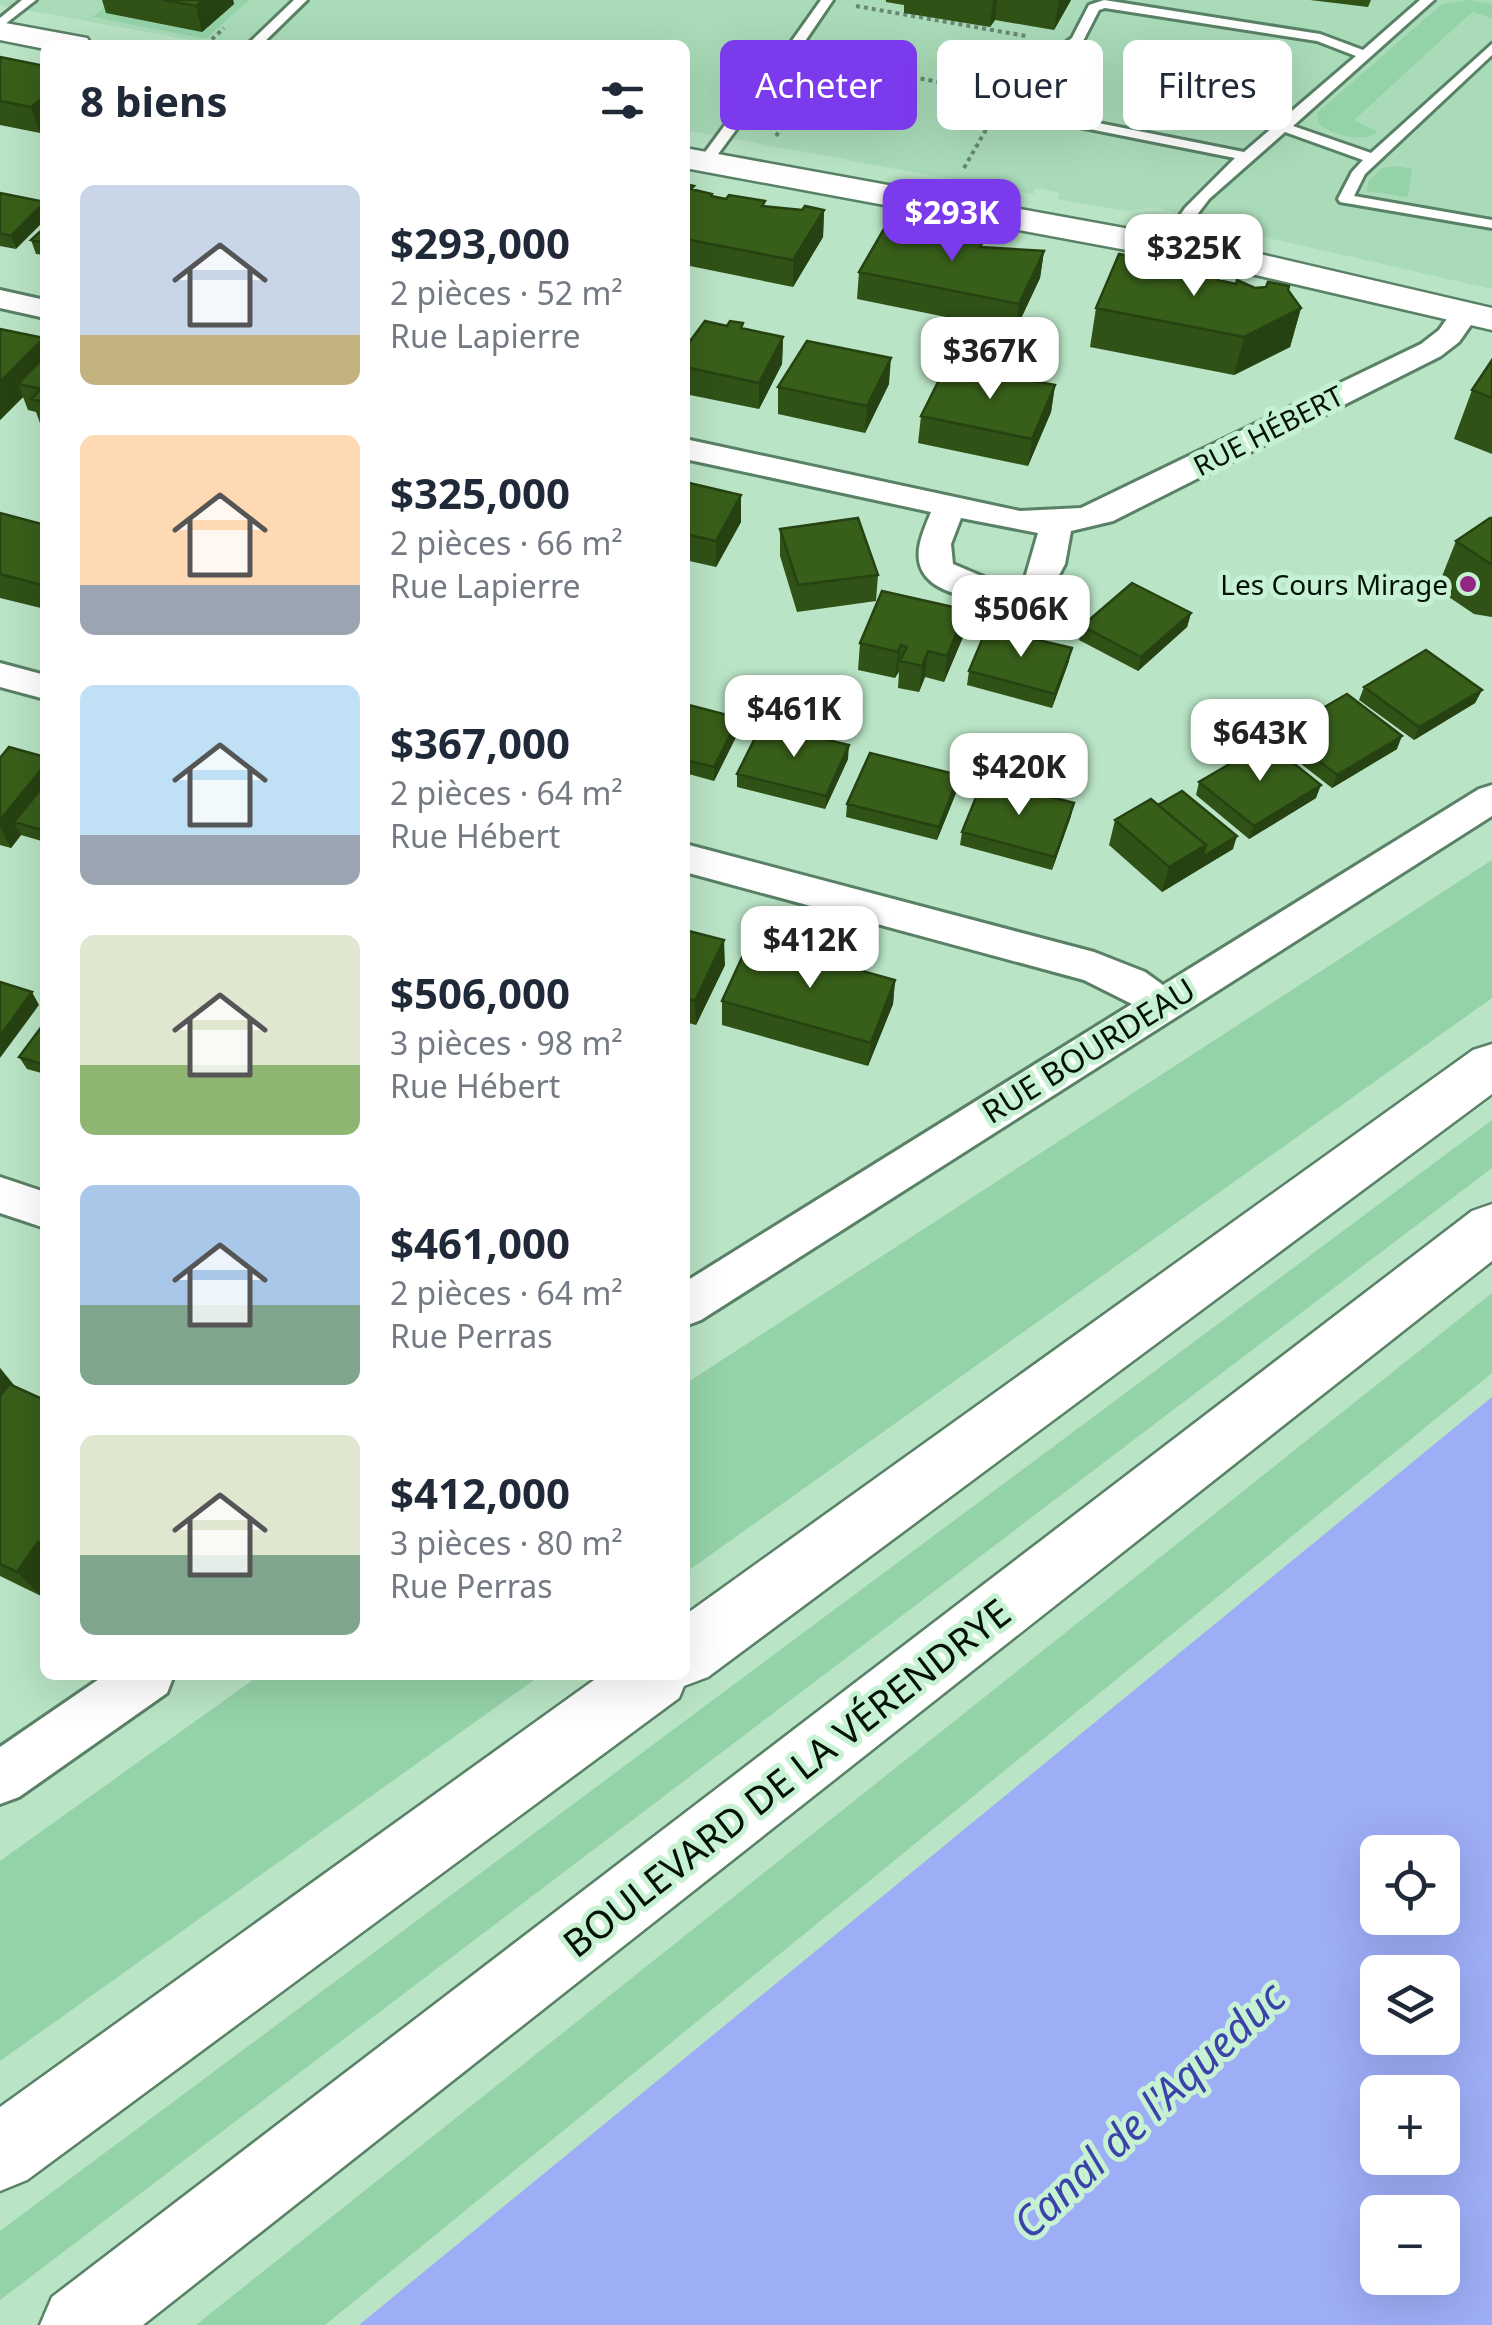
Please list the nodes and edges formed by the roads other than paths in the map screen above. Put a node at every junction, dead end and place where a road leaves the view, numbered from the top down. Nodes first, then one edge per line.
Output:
1 (30, 0) edge
2 (301, 0) edge
3 (827, 0) edge
4 (1428, 0) edge
5 (0, 27) edge
6 (55, 40) edge
7 (259, 40) edge
8 (1492, 48) edge
9 (1364, 55) junction
10 (1292, 119) edge
11 (1279, 130) edge
12 (1291, 130) edge
13 (1244, 156) junction
14 (1373, 159) junction
15 (695, 160) edge
16 (1492, 224) edge
17 (1166, 246) junction
18 (0, 299) edge
19 (40, 308) edge
20 (1479, 315) edge
21 (690, 451) edge
22 (949, 507) junction
23 (1056, 523) junction
24 (0, 675) edge
25 (40, 686) edge
26 (1492, 798) edge
27 (690, 859) edge
28 (1161, 1004) junction
29 (1492, 1065) edge
30 (0, 1195) edge
31 (40, 1208) edge
32 (1492, 1228) edge
33 (690, 1303) edge
34 (690, 1650) edge
35 (142, 1680) edge
36 (649, 1680) edge
37 (0, 1778) edge
38 (0, 2153) edge
39 (80, 2325) edge

1 - 5 lane
2 - 7 lane
3 - 15 lane
4 - 9 lane
5 - 6 main road
8 - 14 lane
9 - 10 lane
9 - 13 lane
11 - 13 lane
12 - 14 lane
13 - 17 lane
14 - 16 lane
15 - 17 main road
17 - 20 main road
18 - 19 street
20 - 23 street, RUE HÉBERT
21 - 22 street, RUE HÉBERT
22 - 23 street, RUE HÉBERT
22 - 23 street
24 - 25 street
26 - 28 street, RUE BOURDEAU
27 - 28 street
28 - 33 street, RUE BOURDEAU
29 - 34 main road
30 - 31 street
32 - 39 main road, BOULEVARD DE LA VÉRENDRYE
35 - 37 street
36 - 38 main road

